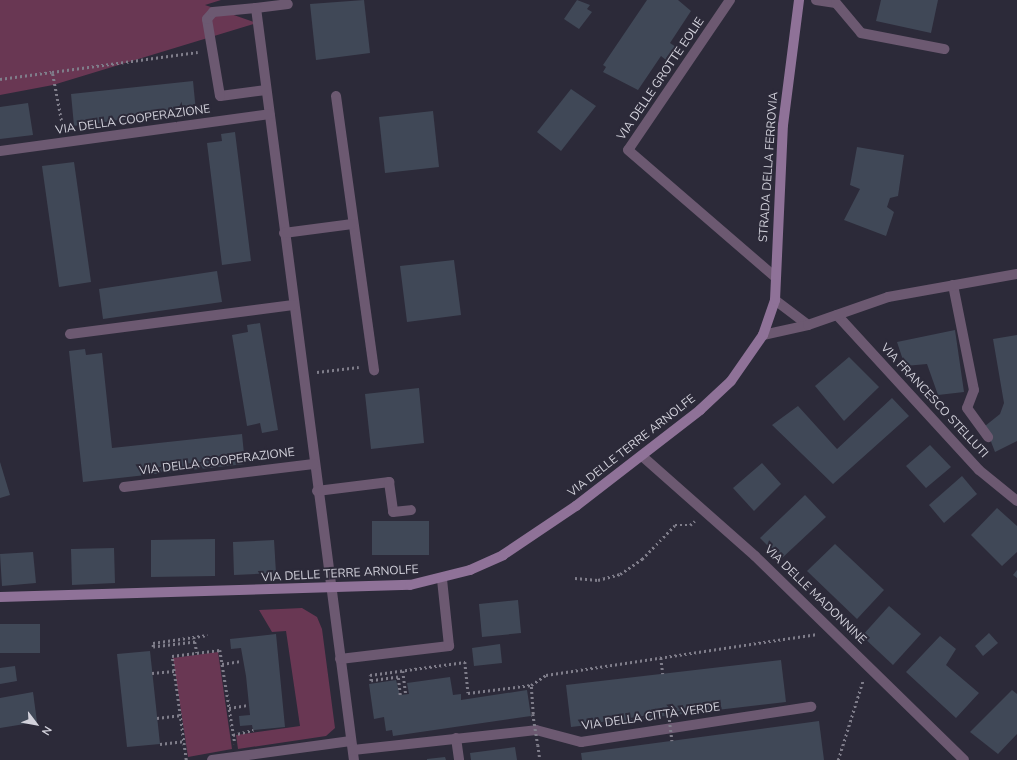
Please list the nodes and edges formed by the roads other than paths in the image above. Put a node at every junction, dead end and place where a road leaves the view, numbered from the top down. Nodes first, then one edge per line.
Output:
1 (730, 0) edge
2 (799, 0) edge
3 (816, 0) edge
4 (288, 4) dead end
5 (256, 8) junction
6 (944, 49) dead end
7 (266, 90) junction
8 (336, 96) dead end
9 (269, 114) junction
10 (0, 151) edge
11 (352, 224) junction
12 (284, 233) junction
13 (1017, 274) edge
14 (775, 277) junction
15 (953, 285) junction
16 (775, 300) junction
17 (293, 305) junction
18 (836, 315) junction
19 (808, 325) junction
20 (70, 334) dead end
21 (763, 335) junction
22 (374, 368) road end
23 (988, 437) dead end
24 (642, 456) junction
25 (314, 464) junction
26 (124, 487) dead end
27 (317, 491) junction
28 (1017, 501) edge
29 (410, 510) dead end
30 (442, 579) junction
31 (330, 590) junction
32 (0, 597) edge
33 (340, 659) junction
34 (811, 707) dead end
35 (456, 738) junction
36 (352, 745) junction
37 (212, 760) edge
38 (354, 760) edge
39 (459, 760) edge
40 (964, 760) edge

1 - 14 street, VIA DELLE GROTTE EOLIE
2 - 14 street, STRADA DELLA FERROVIA
3 - 6 street
4 - 5 street
5 - 7 street, VIA DELLA COOPERAZIONE
5 - 7 street, VIA DELLA COOPERAZIONE
7 - 9 street, VIA DELLA COOPERAZIONE
8 - 11 street
9 - 10 street, VIA DELLA COOPERAZIONE
9 - 12 street, VIA DELLA COOPERAZIONE
11 - 12 street
11 - 22 street
12 - 17 street, VIA DELLA COOPERAZIONE
13 - 15 street
14 - 16 street, STRADA DELLA FERROVIA
15 - 18 street
15 - 23 street
16 - 19 street
16 - 21 street, STRADA DELLA FERROVIA
17 - 20 street
17 - 25 street, VIA DELLA COOPERAZIONE
18 - 19 street
18 - 28 street, VIA FRANCESCO STELLUTI
19 - 21 street
21 - 24 street, VIA DELLE TERRE ARNOLFE
24 - 30 street, VIA DELLE TERRE ARNOLFE
24 - 40 street, VIA DELLE MADONNINE
25 - 26 street, VIA DELLA COOPERAZIONE
25 - 27 street, VIA DELLA COOPERAZIONE
27 - 29 street
27 - 31 street, VIA DELLA COOPERAZIONE
30 - 31 street, VIA DELLE TERRE ARNOLFE
30 - 33 street
31 - 32 street, VIA DELLE TERRE ARNOLFE
31 - 33 street, VIA DELLA COOPERAZIONE
33 - 36 street, VIA DELLA COOPERAZIONE
34 - 35 street, VIA DELLA CITTÀ VERDE
35 - 36 street, VIA DELLA CITTÀ VERDE
35 - 39 street
36 - 37 street
36 - 38 street, VIA DELLA COOPERAZIONE

